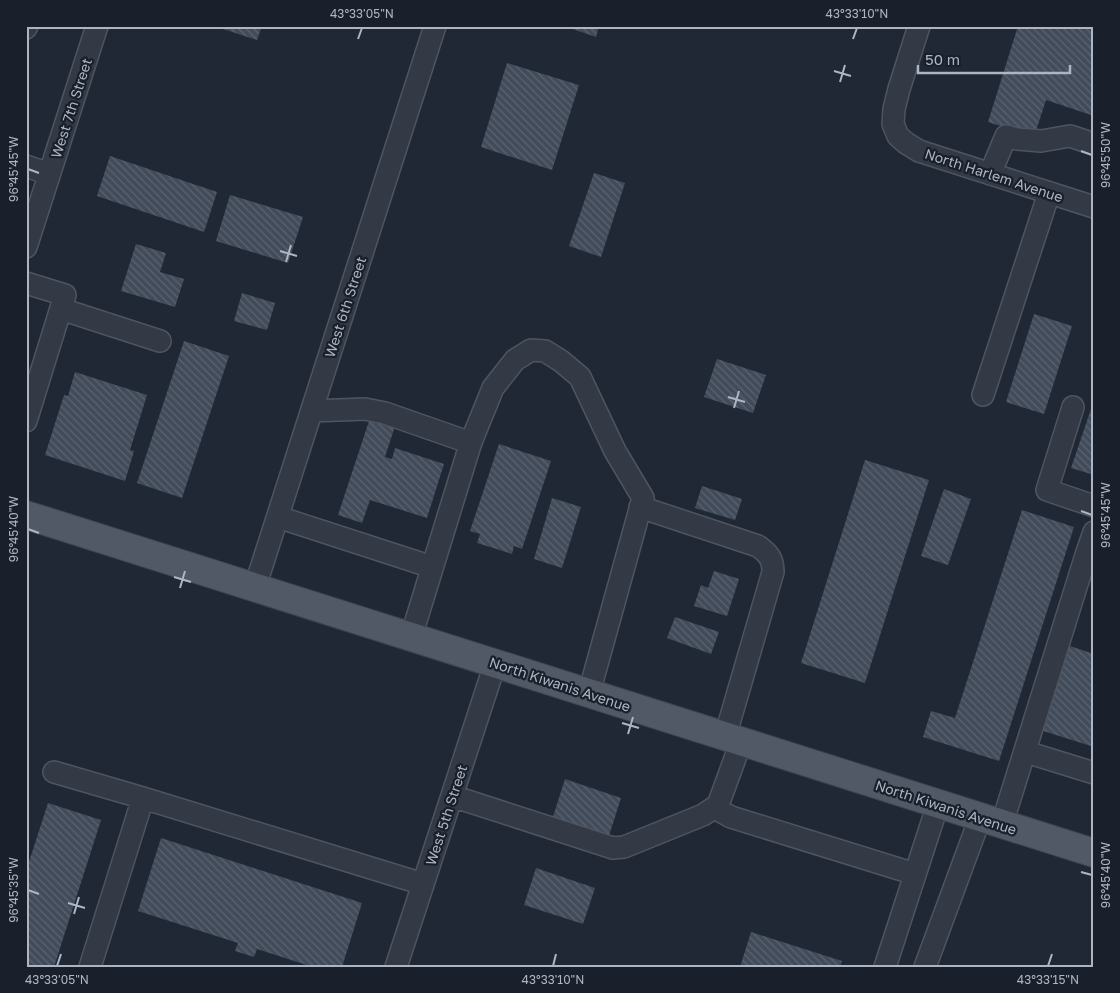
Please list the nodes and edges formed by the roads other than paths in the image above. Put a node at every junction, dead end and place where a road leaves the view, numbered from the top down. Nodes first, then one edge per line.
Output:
1 (97, 26) edge
2 (436, 26) edge
3 (919, 26) edge
4 (1094, 144) edge
5 (26, 166) edge
6 (50, 174) junction
7 (990, 174) junction
8 (1049, 193) junction
9 (1094, 207) edge
10 (26, 247) edge
11 (26, 283) edge
12 (61, 309) junction
13 (160, 341) dead end
14 (983, 395) dead end
15 (1073, 407) dead end
16 (312, 411) junction
17 (26, 421) edge
18 (471, 443) junction
19 (1094, 506) edge
20 (640, 507) junction
21 (26, 514) edge
22 (278, 517) junction
23 (1092, 546) edge
24 (432, 567) junction
25 (256, 588) junction
26 (411, 637) junction
27 (495, 664) junction
28 (589, 694) junction
29 (733, 739) junction
30 (1026, 752) junction
31 (54, 772) dead end
32 (1094, 773) edge
33 (452, 796) junction
34 (143, 798) junction
35 (938, 804) junction
36 (718, 805) junction
37 (991, 821) junction
38 (1094, 853) edge
39 (915, 874) junction
40 (423, 884) junction
41 (91, 966) edge
42 (396, 967) edge
43 (885, 967) edge
44 (925, 967) edge

1 - 6 street, West 7th Street
2 - 16 street, West 6th Street
3 - 7 street, North Harlem Avenue
4 - 7 street
5 - 6 street
6 - 10 street, West 7th Street
7 - 8 street, North Harlem Avenue
8 - 9 street, North Harlem Avenue
8 - 14 street
11 - 12 street
12 - 13 street
12 - 17 street
15 - 19 street
16 - 18 street
16 - 22 street, West 6th Street
18 - 20 street
18 - 24 street
20 - 28 street
20 - 29 street
21 - 25 main road, North Kiwanis Avenue
22 - 24 street
22 - 25 street, West 6th Street
23 - 30 street
24 - 26 street
25 - 26 main road, North Kiwanis Avenue
26 - 27 main road, North Kiwanis Avenue
27 - 28 main road, North Kiwanis Avenue
27 - 33 street, West 5th Street
28 - 29 main road, North Kiwanis Avenue
29 - 35 main road, North Kiwanis Avenue
29 - 36 street
30 - 32 street
30 - 37 street
31 - 34 street
33 - 36 street
33 - 40 street, West 5th Street
34 - 40 street
34 - 41 street
35 - 37 main road, North Kiwanis Avenue
35 - 39 street
36 - 39 street
37 - 38 main road, North Kiwanis Avenue
37 - 44 street
39 - 43 street
40 - 42 street, West 5th Street

